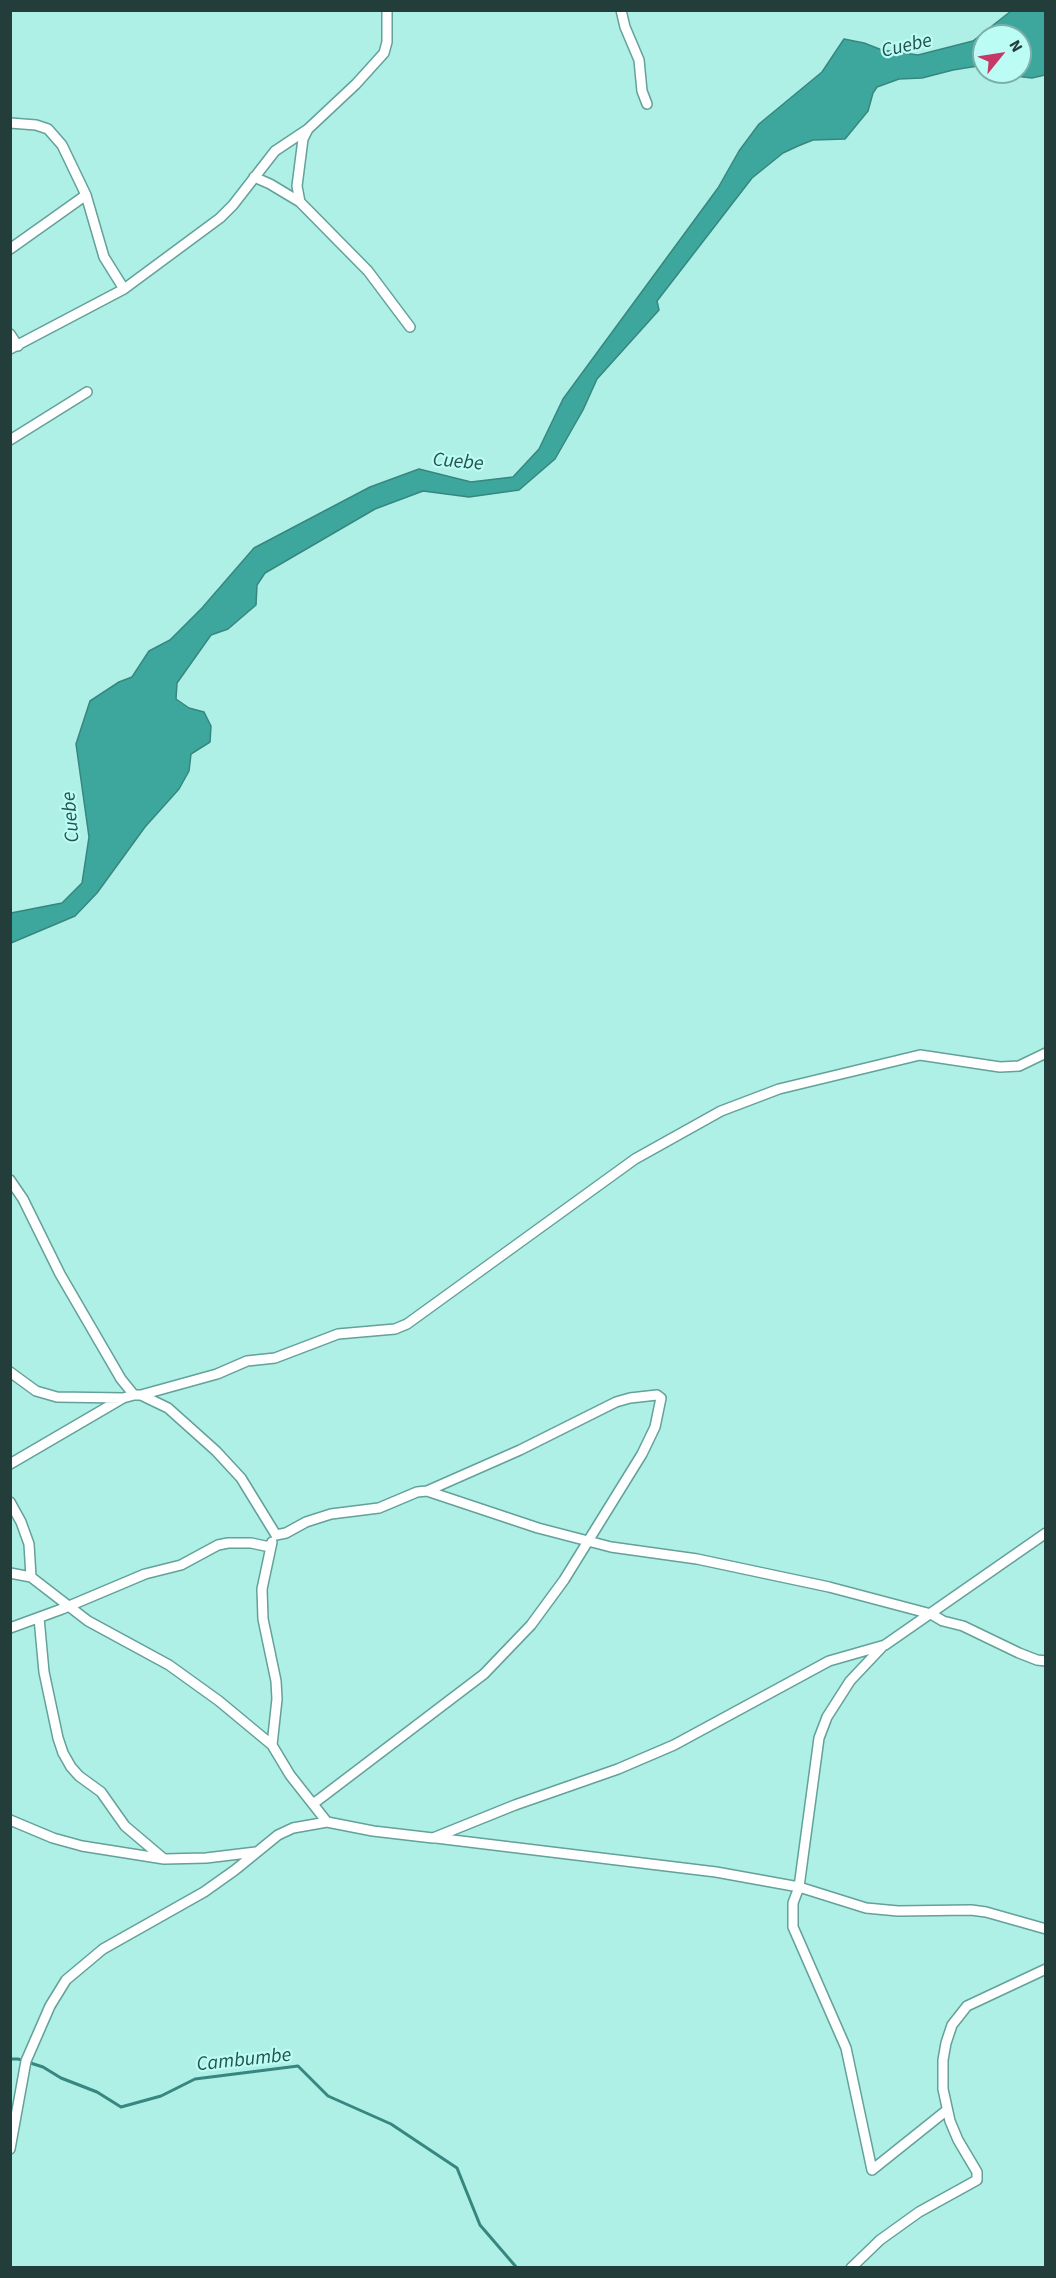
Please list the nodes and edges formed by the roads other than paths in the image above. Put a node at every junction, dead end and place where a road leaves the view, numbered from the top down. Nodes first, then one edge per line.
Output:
1 (387, 10) edge
2 (621, 10) edge
3 (647, 104) dead end
4 (10, 123) edge
5 (308, 129) junction
6 (254, 177) junction
7 (86, 195) junction
8 (300, 202) junction
9 (10, 249) edge
10 (124, 289) junction
11 (410, 327) dead end
12 (10, 334) edge
13 (14, 347) edge
14 (87, 392) dead end
15 (10, 440) edge
16 (1046, 1053) edge
17 (10, 1180) edge
18 (10, 1372) edge
19 (138, 1395) junction
20 (123, 1398) junction
21 (10, 1464) edge
22 (427, 1491) junction
23 (10, 1503) edge
24 (1046, 1533) edge
25 (276, 1535) junction
26 (587, 1540) junction
27 (270, 1547) junction
28 (10, 1574) edge
29 (31, 1577) junction
30 (69, 1606) junction
31 (931, 1614) junction
32 (39, 1618) junction
33 (10, 1628) edge
34 (885, 1645) junction
35 (1046, 1661) edge
36 (272, 1745) junction
37 (313, 1804) junction
38 (10, 1820) edge
39 (327, 1822) junction
40 (433, 1838) junction
41 (256, 1852) junction
42 (164, 1859) junction
43 (799, 1887) junction
44 (1046, 1929) edge
45 (1046, 1969) edge
46 (947, 2110) junction
47 (13, 2117) edge
48 (10, 2149) edge
49 (851, 2268) edge

1 - 5 street
2 - 3 street
4 - 7 street
5 - 6 street
5 - 8 street
6 - 8 street
6 - 10 street
7 - 9 street
7 - 10 street
8 - 11 street
10 - 13 street
12 - 13 street
14 - 15 street
16 - 19 street
17 - 19 street
18 - 20 street
19 - 20 street
19 - 25 street
20 - 21 street
22 - 25 street
22 - 26 street
22 - 26 street
23 - 29 street
24 - 31 street
25 - 27 street
26 - 31 street
26 - 37 street
27 - 30 street
27 - 36 street
28 - 29 street
29 - 30 street
30 - 32 street
30 - 36 street
31 - 34 street
31 - 35 street
32 - 33 street
32 - 42 street
34 - 40 street
34 - 43 street
36 - 37 street
37 - 39 street
38 - 42 street
39 - 40 street
39 - 41 street
40 - 43 street
41 - 42 street
41 - 47 street
43 - 44 street
43 - 46 street
45 - 46 street
46 - 49 street
47 - 48 street

